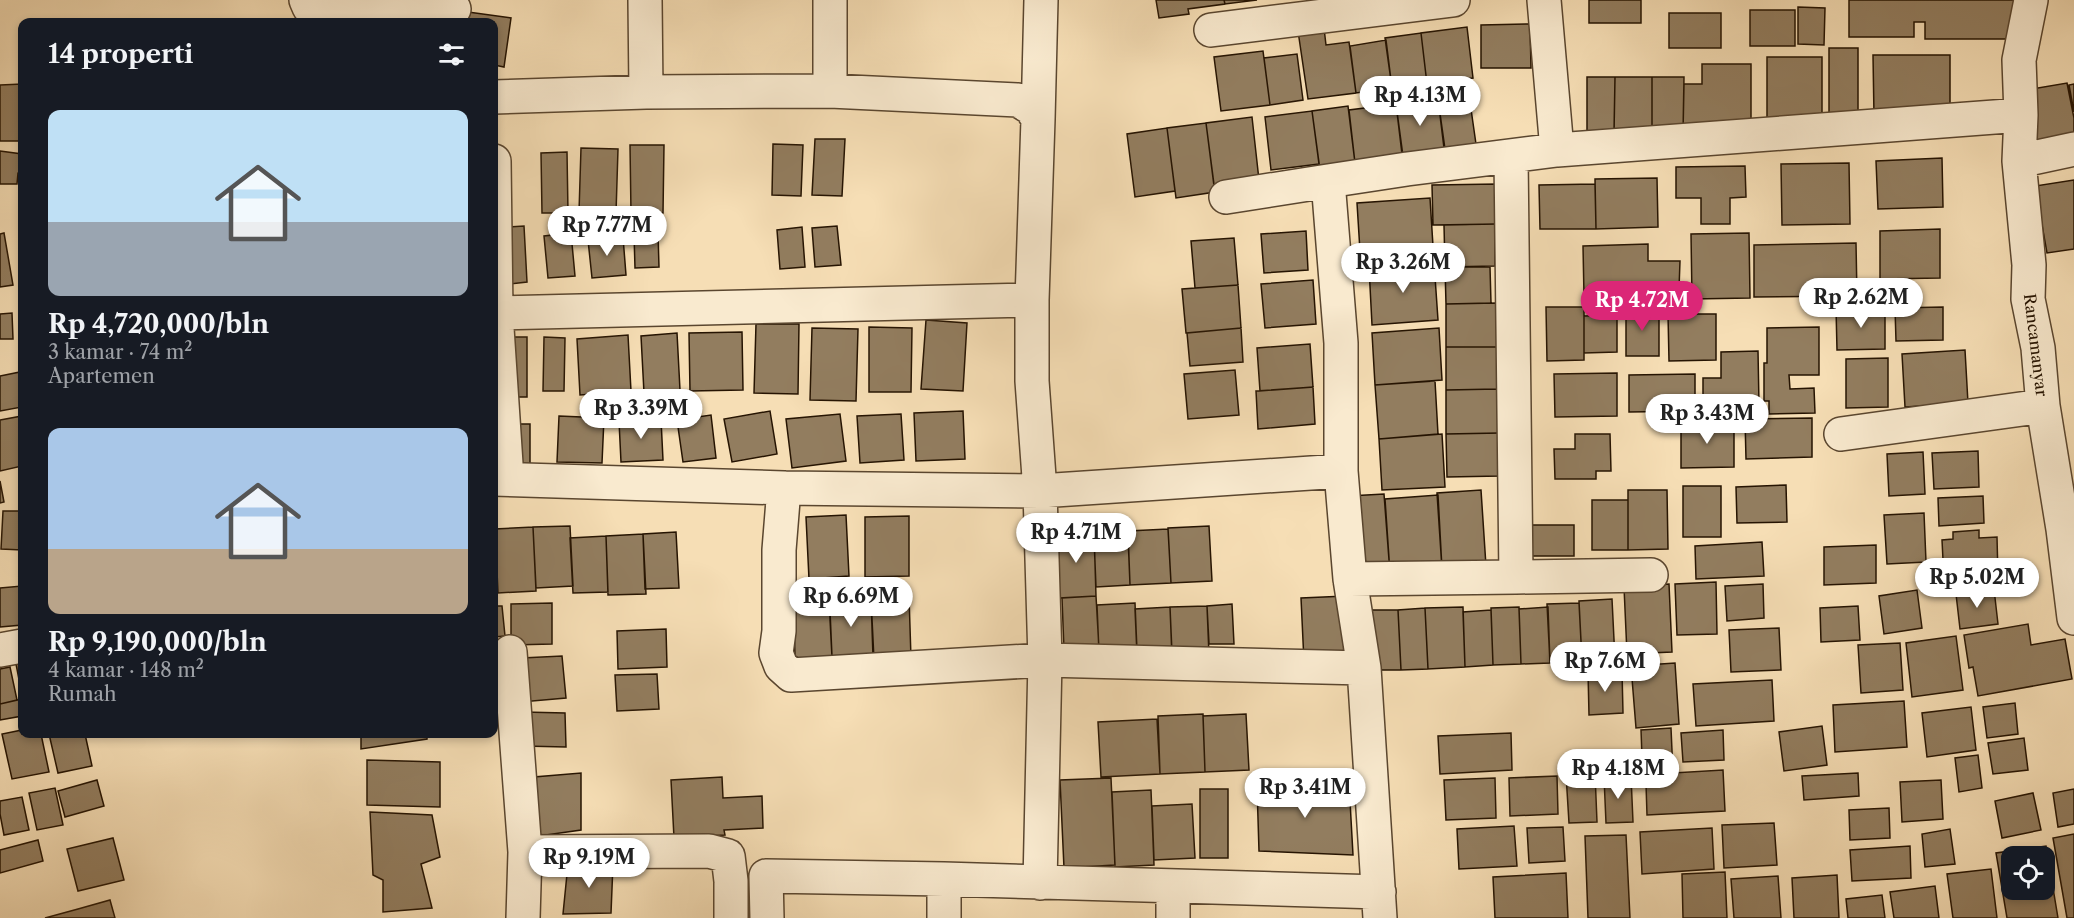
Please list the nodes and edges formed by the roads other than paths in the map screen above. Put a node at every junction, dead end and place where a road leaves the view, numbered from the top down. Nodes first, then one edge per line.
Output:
1 (306, 0) edge
2 (645, 0) edge
3 (830, 0) edge
4 (1041, 0) edge
5 (1453, 0) edge
6 (1544, 0) edge
7 (2031, 0) edge
8 (454, 10) edge
9 (1211, 30) dead end
10 (830, 91) junction
11 (646, 92) junction
12 (498, 97) edge
13 (2021, 115) junction
14 (1038, 118) junction
15 (2074, 149) edge
16 (1557, 150) junction
17 (1511, 157) junction
18 (2019, 161) junction
19 (1328, 181) junction
20 (1226, 197) dead end
21 (1032, 300) junction
22 (498, 313) edge
23 (498, 396) edge
24 (2043, 406) junction
25 (1841, 434) dead end
26 (1341, 471) junction
27 (500, 479) edge
28 (784, 488) junction
29 (1040, 491) junction
30 (2069, 528) edge
31 (1651, 575) dead end
32 (1516, 577) junction
33 (1350, 579) junction
34 (2074, 618) edge
35 (18, 647) edge
36 (0, 650) edge
37 (510, 652) dead end
38 (1045, 660) junction
39 (1364, 668) junction
40 (525, 852) junction
41 (944, 879) junction
42 (1041, 883) junction
43 (1173, 902) edge
44 (1379, 905) edge
45 (523, 918) edge
46 (731, 918) edge
47 (767, 918) edge
48 (944, 918) edge

1 - 8 street
2 - 11 street
3 - 10 street
4 - 14 street
5 - 9 street
6 - 16 street
7 - 13 street, Rancamanyar
10 - 11 street
10 - 14 street
11 - 12 street
13 - 16 street
13 - 18 street, Rancamanyar
14 - 21 street
15 - 18 street
16 - 17 street
17 - 19 street
17 - 32 street
18 - 24 street, Rancamanyar
19 - 20 street
19 - 26 street
21 - 22 street
21 - 29 street
23 - 27 street
24 - 25 street
24 - 30 street, Rancamanyar
26 - 29 street
26 - 33 street
27 - 28 street
28 - 29 street
28 - 38 street
29 - 38 street
30 - 34 street, Rancamanyar
31 - 32 street
32 - 33 street
33 - 39 street
35 - 36 street
37 - 40 street
38 - 39 street
38 - 42 street
39 - 44 street
40 - 45 street
40 - 46 street
41 - 42 street
41 - 47 street
41 - 48 street
42 - 43 street
43 - 44 street

